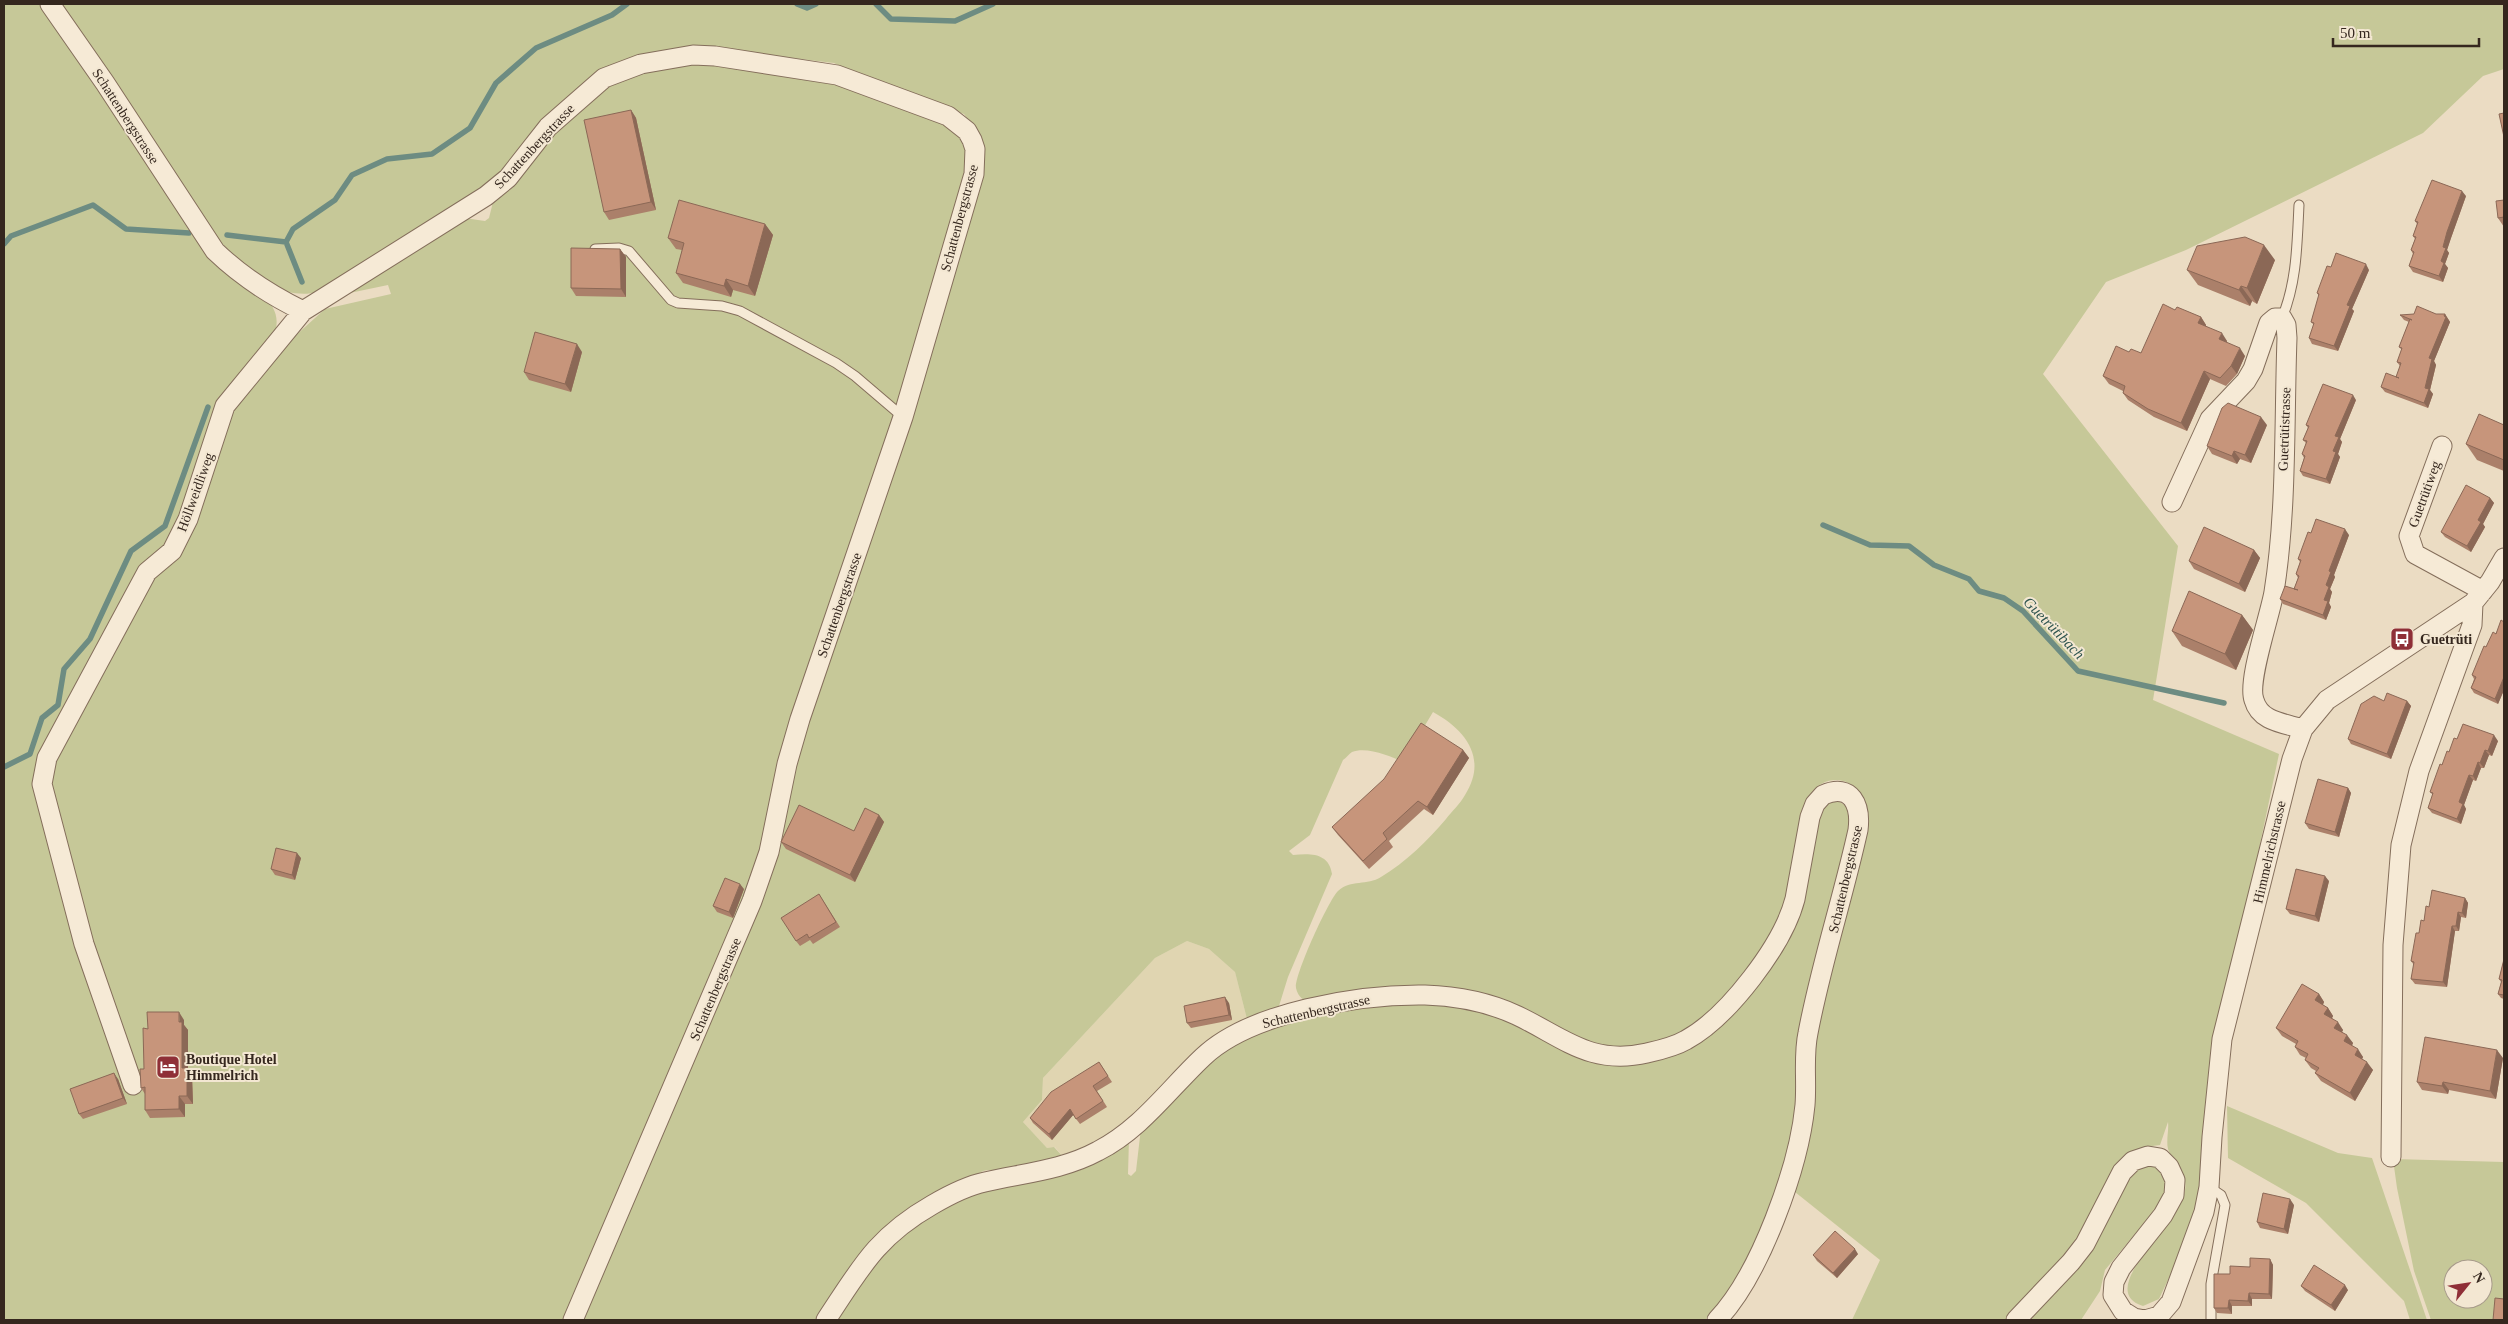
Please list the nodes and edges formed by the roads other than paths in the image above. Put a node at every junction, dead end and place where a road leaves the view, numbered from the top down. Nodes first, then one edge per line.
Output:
1 (50, 4) edge
2 (2299, 205) dead end
3 (585, 249) edge
4 (303, 311) junction
5 (2282, 318) junction
6 (903, 417) junction
7 (2442, 446) dead end
8 (2172, 502) dead end
9 (2504, 558) edge
10 (2478, 597) junction
11 (2303, 729) junction
12 (132, 1085) dead end
13 (2391, 1157) dead end
14 (2210, 1187) junction
15 (573, 1320) edge
16 (826, 1320) edge
17 (1717, 1320) edge
18 (2016, 1320) edge
19 (2153, 1320) edge
20 (2211, 1320) edge

1 - 4 street, Schattenbergstrasse
2 - 5 lane
3 - 6 lane
4 - 6 street, Schattenbergstrasse
4 - 12 street, Höllweidliweg
5 - 8 street
5 - 11 street, Guetrütistrasse
6 - 15 street, Schattenbergstrasse
7 - 10 street, Guetrütiweg
9 - 10 street, Himmelrichstrasse
10 - 11 street, Himmelrichstrasse
10 - 13 street, Himmelrichstrasse
11 - 14 street, Himmelrichstrasse
14 - 19 street, Himmelrichstrasse
14 - 20 lane
16 - 17 street, Schattenbergstrasse
18 - 19 street

